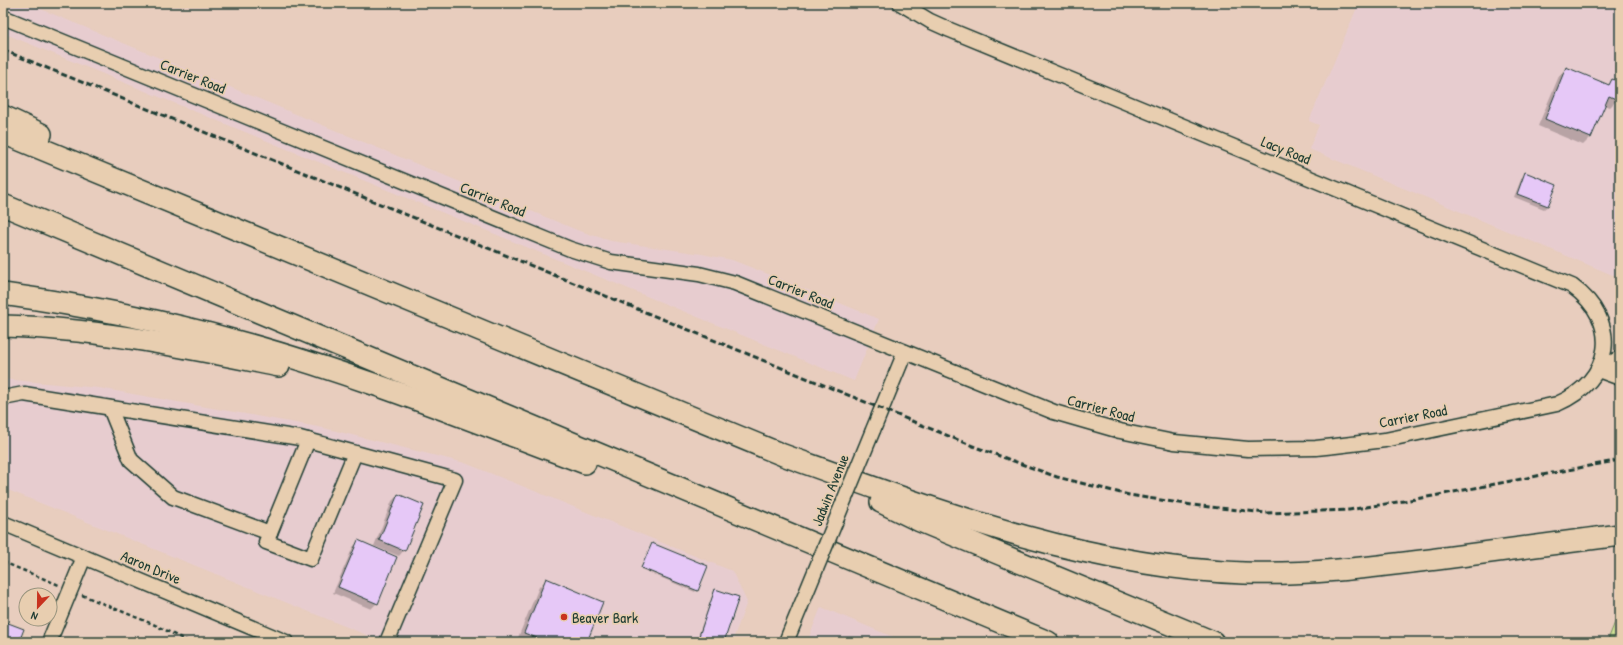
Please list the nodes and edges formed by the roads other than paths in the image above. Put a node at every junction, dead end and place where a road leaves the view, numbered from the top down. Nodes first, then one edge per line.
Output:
1 (900, 3) edge
2 (3, 17) edge
3 (3, 116) edge
4 (3, 133) edge
5 (3, 206) edge
6 (217, 221) junction
7 (3, 294) edge
8 (3, 326) edge
9 (905, 352) junction
10 (1620, 358) edge
11 (1598, 370) junction
12 (1620, 378) edge
13 (385, 388) junction
14 (3, 398) edge
15 (110, 408) junction
16 (308, 440) junction
17 (355, 453) junction
18 (783, 455) junction
19 (3, 523) edge
20 (270, 533) junction
21 (1620, 535) edge
22 (800, 539) junction
23 (84, 557) junction
24 (49, 642) edge
25 (286, 642) edge
26 (387, 642) edge
27 (786, 642) edge
28 (1048, 642) edge
29 (1212, 642) edge

1 - 11 street, Lacy Road
2 - 9 street, Carrier Road
3 - 6 highway
4 - 6 highway
5 - 22 highway
6 - 18 highway
7 - 13 highway
8 - 13 highway
9 - 11 street, Carrier Road
9 - 27 street, Jadwin Avenue, bridge
10 - 11 street
11 - 12 street
13 - 22 highway
14 - 15 street
15 - 16 street
15 - 20 street
16 - 17 street
16 - 20 street
17 - 20 street
17 - 26 street
18 - 21 highway
18 - 29 highway
19 - 23 street, Aaron Drive
22 - 28 highway
23 - 24 street
23 - 25 street, Aaron Drive

